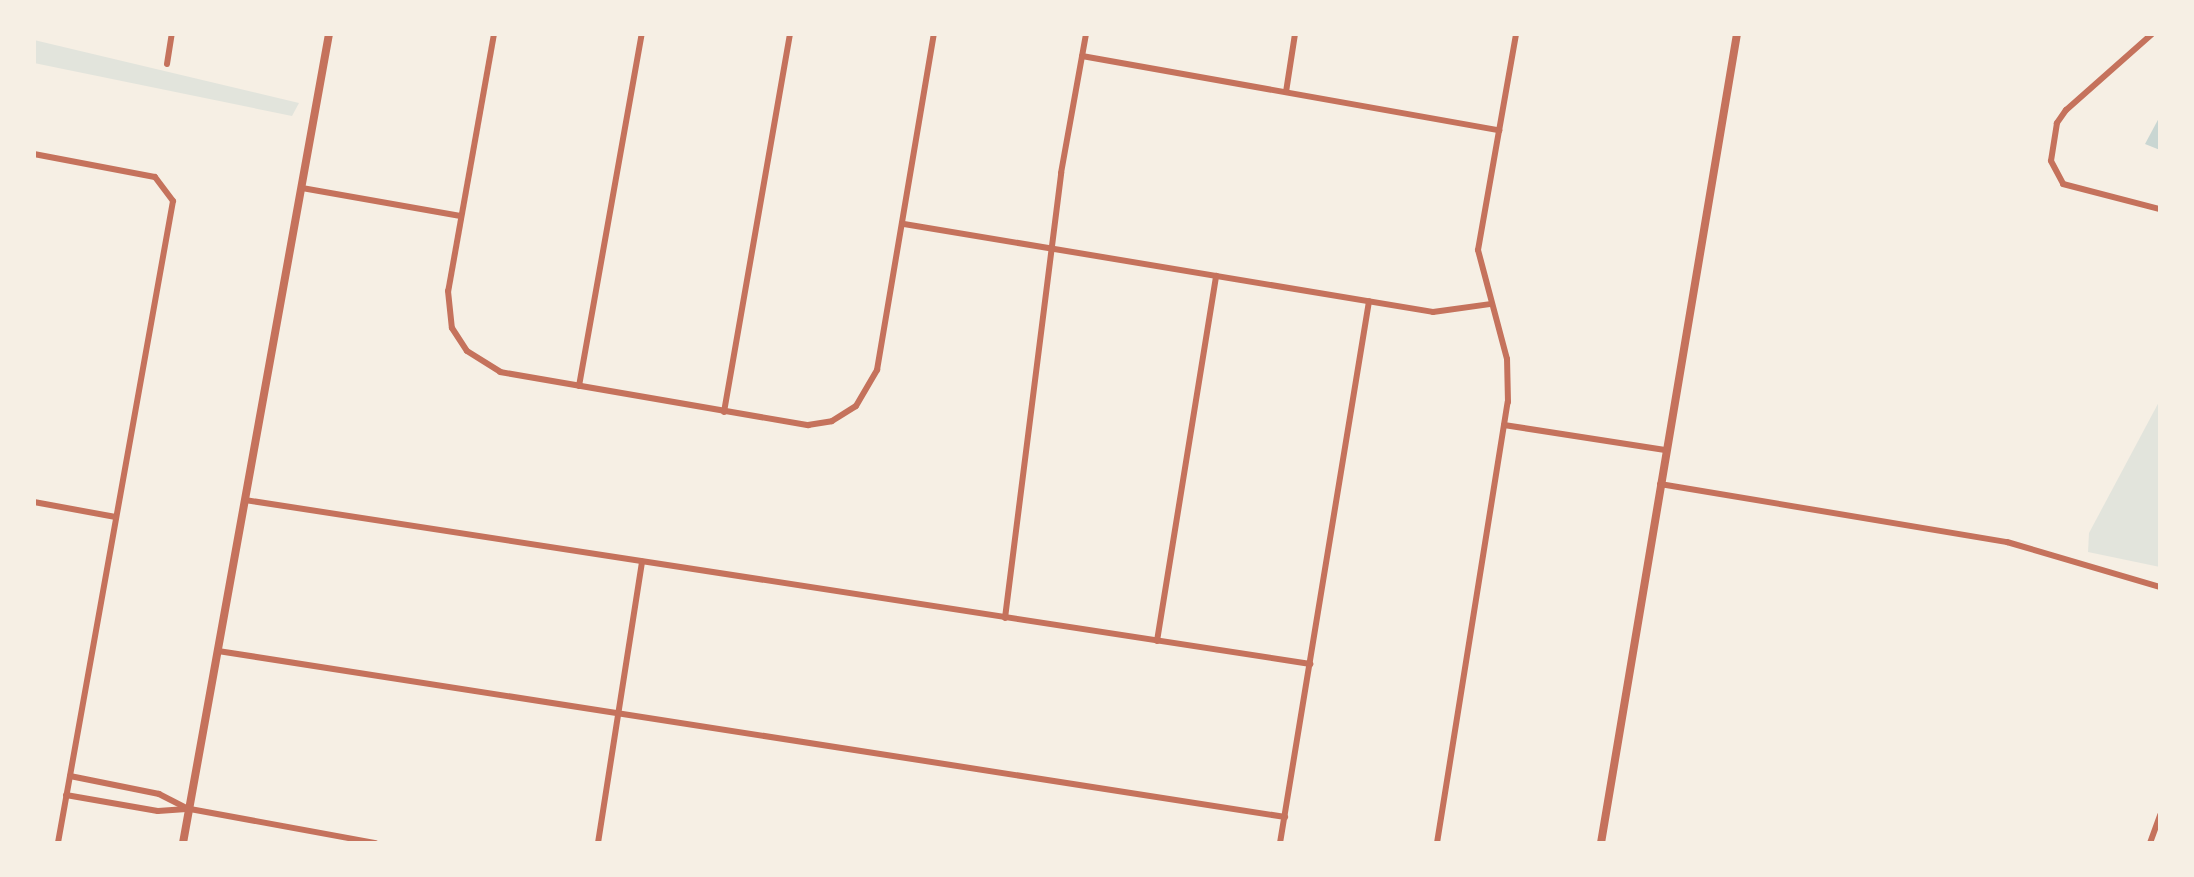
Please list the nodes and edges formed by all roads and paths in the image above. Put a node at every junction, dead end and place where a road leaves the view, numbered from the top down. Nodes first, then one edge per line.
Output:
1 (172, 34) edge
2 (329, 34) edge
3 (494, 34) edge
4 (642, 34) edge
5 (790, 34) edge
6 (934, 34) edge
7 (1086, 34) edge
8 (1295, 34) edge
9 (1516, 34) edge
10 (1737, 34) edge
11 (2152, 34) edge
12 (1082, 56) junction
13 (167, 64) dead end
14 (1286, 92) junction
15 (1499, 130) junction
16 (34, 154) edge
17 (302, 188) junction
18 (2160, 209) edge
19 (461, 216) junction
20 (904, 224) junction
21 (1052, 249) junction
22 (1216, 276) junction
23 (1369, 301) junction
24 (1491, 304) junction
25 (579, 386) junction
26 (724, 412) junction
27 (1504, 425) junction
28 (1665, 450) junction
29 (1660, 484) junction
30 (245, 500) junction
31 (34, 502) edge
32 (116, 517) junction
33 (642, 561) junction
34 (2160, 587) edge
35 (1005, 618) junction
36 (1157, 641) junction
37 (218, 651) junction
38 (1310, 664) junction
39 (618, 714) junction
40 (70, 776) junction
41 (66, 795) junction
42 (190, 809) junction
43 (2160, 815) edge
44 (1285, 817) junction
45 (58, 843) edge
46 (183, 843) edge
47 (376, 843) edge
48 (598, 843) edge
49 (1280, 843) edge
50 (1437, 843) edge
51 (1601, 843) edge
52 (2150, 843) edge

1 - 13 street
2 - 17 street
3 - 19 street
4 - 25 street
5 - 26 street
6 - 20 street
7 - 12 street
8 - 14 street
9 - 15 street
10 - 28 street
11 - 18 street
12 - 14 street
12 - 21 street
14 - 15 street
15 - 24 street
16 - 32 street
17 - 19 street
17 - 30 street
19 - 25 street
20 - 21 street
20 - 26 street
21 - 22 street
21 - 35 street
22 - 23 street
22 - 36 street
23 - 24 street
23 - 38 street
24 - 27 street
25 - 26 street
27 - 28 street
27 - 50 street
28 - 29 street
29 - 34 street
29 - 51 street
30 - 33 street
30 - 37 street
31 - 32 street
32 - 40 street
33 - 35 street
33 - 39 street
35 - 36 street
36 - 38 street
37 - 39 street
37 - 42 street
38 - 44 street
39 - 44 street
39 - 48 street
40 - 41 street
40 - 42 street
41 - 42 street
41 - 45 street
42 - 46 street
42 - 47 street
43 - 52 street
44 - 49 street

